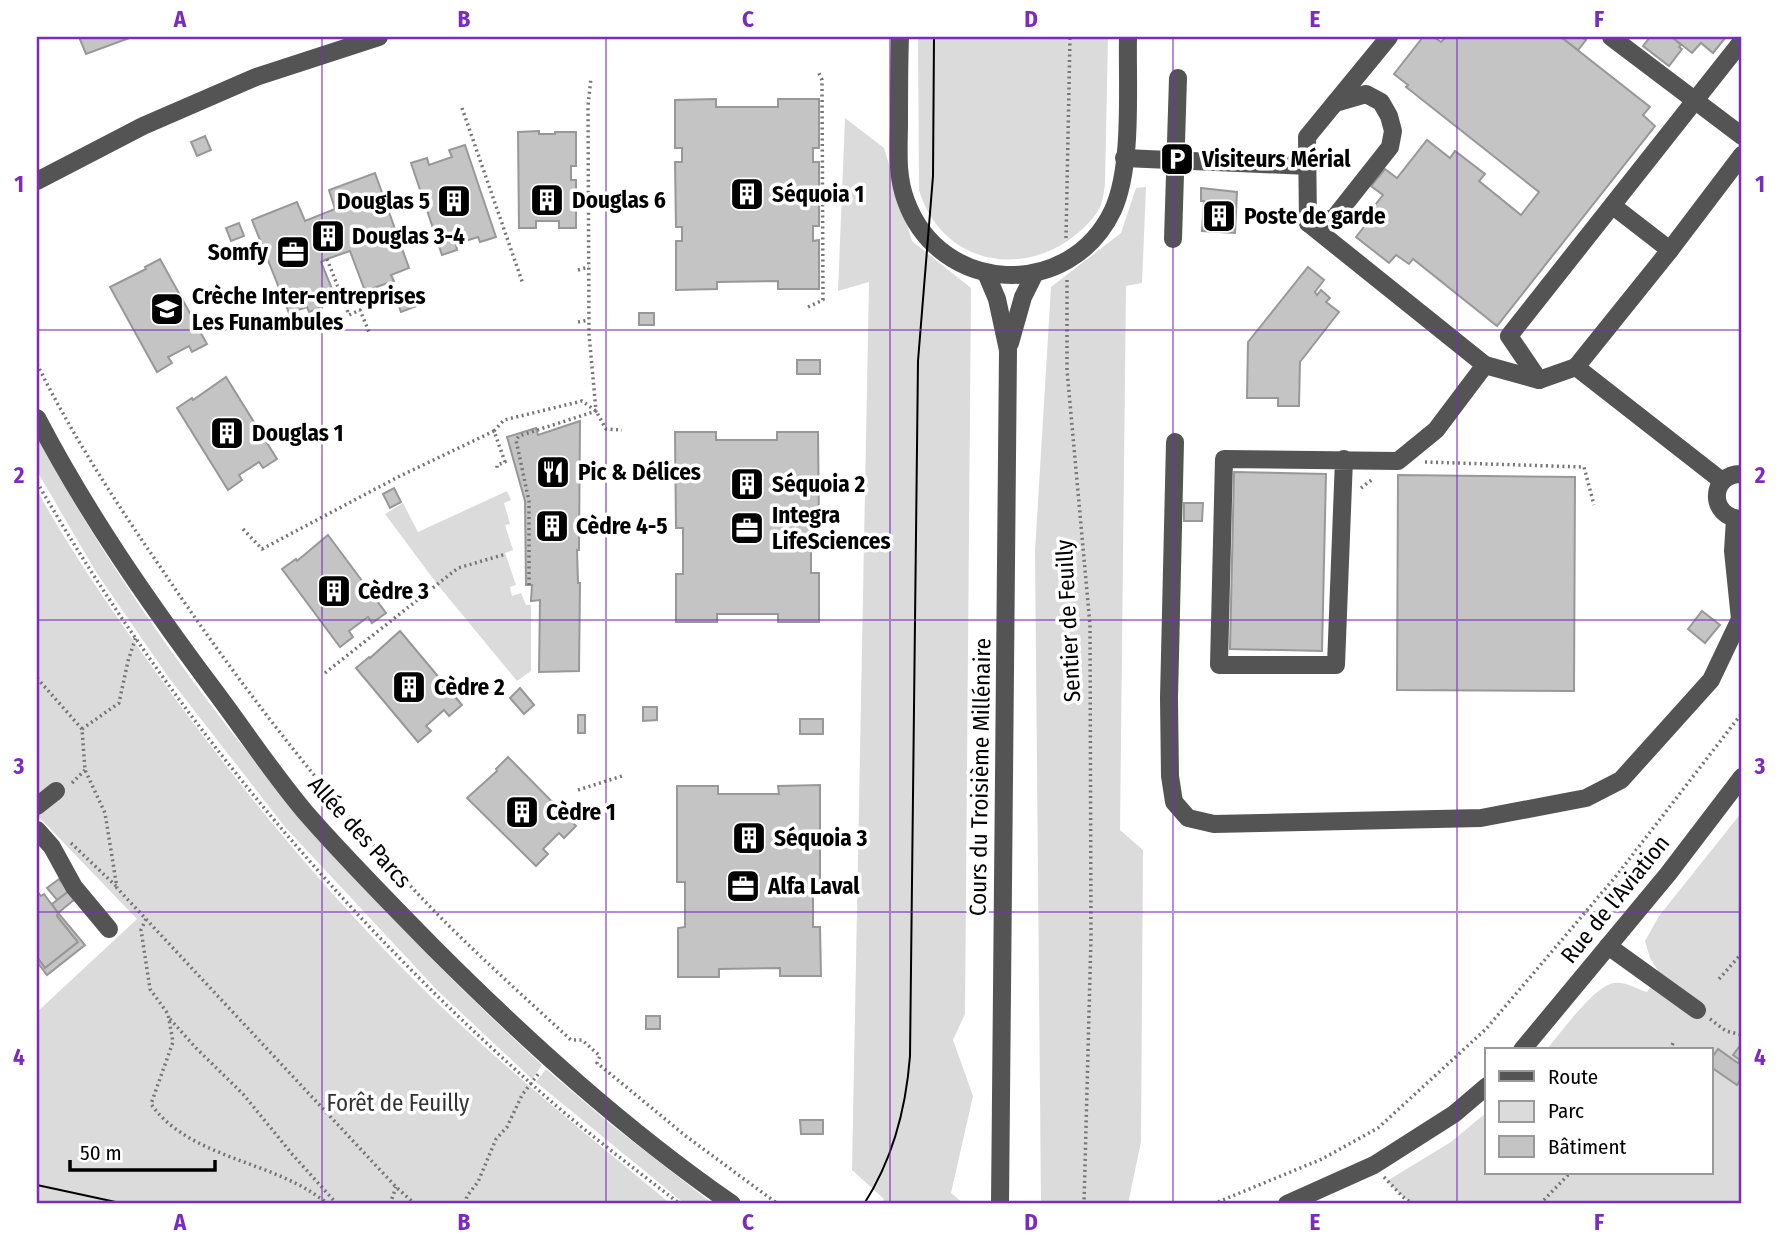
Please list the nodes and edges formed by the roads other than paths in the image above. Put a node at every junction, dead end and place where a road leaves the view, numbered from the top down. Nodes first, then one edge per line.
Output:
1 (379, 37) edge
2 (900, 37) edge
3 (1128, 37) edge
4 (1389, 37) edge
5 (1611, 37) edge
6 (1742, 41) edge
7 (1178, 78) dead end
8 (1695, 101) junction
9 (1335, 103) junction
10 (1742, 136) edge
11 (1742, 155) edge
12 (1124, 158) junction
13 (1176, 161) junction
14 (1308, 166) junction
15 (37, 181) edge
16 (1613, 206) junction
17 (1308, 223) junction
18 (1173, 239) dead end
19 (1671, 250) junction
20 (986, 273) junction
21 (1035, 273) junction
22 (1008, 350) junction
23 (1485, 365) junction
24 (1576, 368) junction
25 (1539, 380) junction
26 (37, 418) edge
27 (1175, 442) dead end
28 (1344, 459) junction
29 (1742, 474) edge
30 (1722, 481) junction
31 (1738, 519) edge
32 (1742, 777) edge
33 (56, 791) dead end
34 (37, 806) edge
35 (37, 830) edge
36 (109, 929) dead end
37 (1608, 946) junction
38 (1697, 1010) road end
39 (1524, 1048) edge
40 (1485, 1088) edge
41 (732, 1204) edge
42 (1000, 1204) edge
43 (1287, 1204) edge

1 - 15 street
2 - 20 street
3 - 12 street
4 - 9 street
5 - 8 street
6 - 8 street
7 - 13 street
8 - 10 street
8 - 16 street
9 - 14 street
9 - 17 street
11 - 19 street
12 - 13 street
12 - 21 street
13 - 14 street
13 - 18 street
14 - 17 street
16 - 19 street
16 - 25 street
17 - 23 street
19 - 24 street
20 - 21 street
20 - 22 street, Cours du Troisième Millénaire
21 - 22 street, Cours du Troisième Millénaire
22 - 42 street, Cours du Troisième Millénaire
23 - 25 street
23 - 28 street
24 - 25 street
24 - 30 street
26 - 41 street, Allée des Parcs
27 - 31 street
28 - 28 street
29 - 30 street
30 - 31 street
32 - 37 street, Rue de l'Aviation
33 - 34 street
35 - 36 street
37 - 38 street
37 - 39 street, Rue de l'Aviation
40 - 43 street

